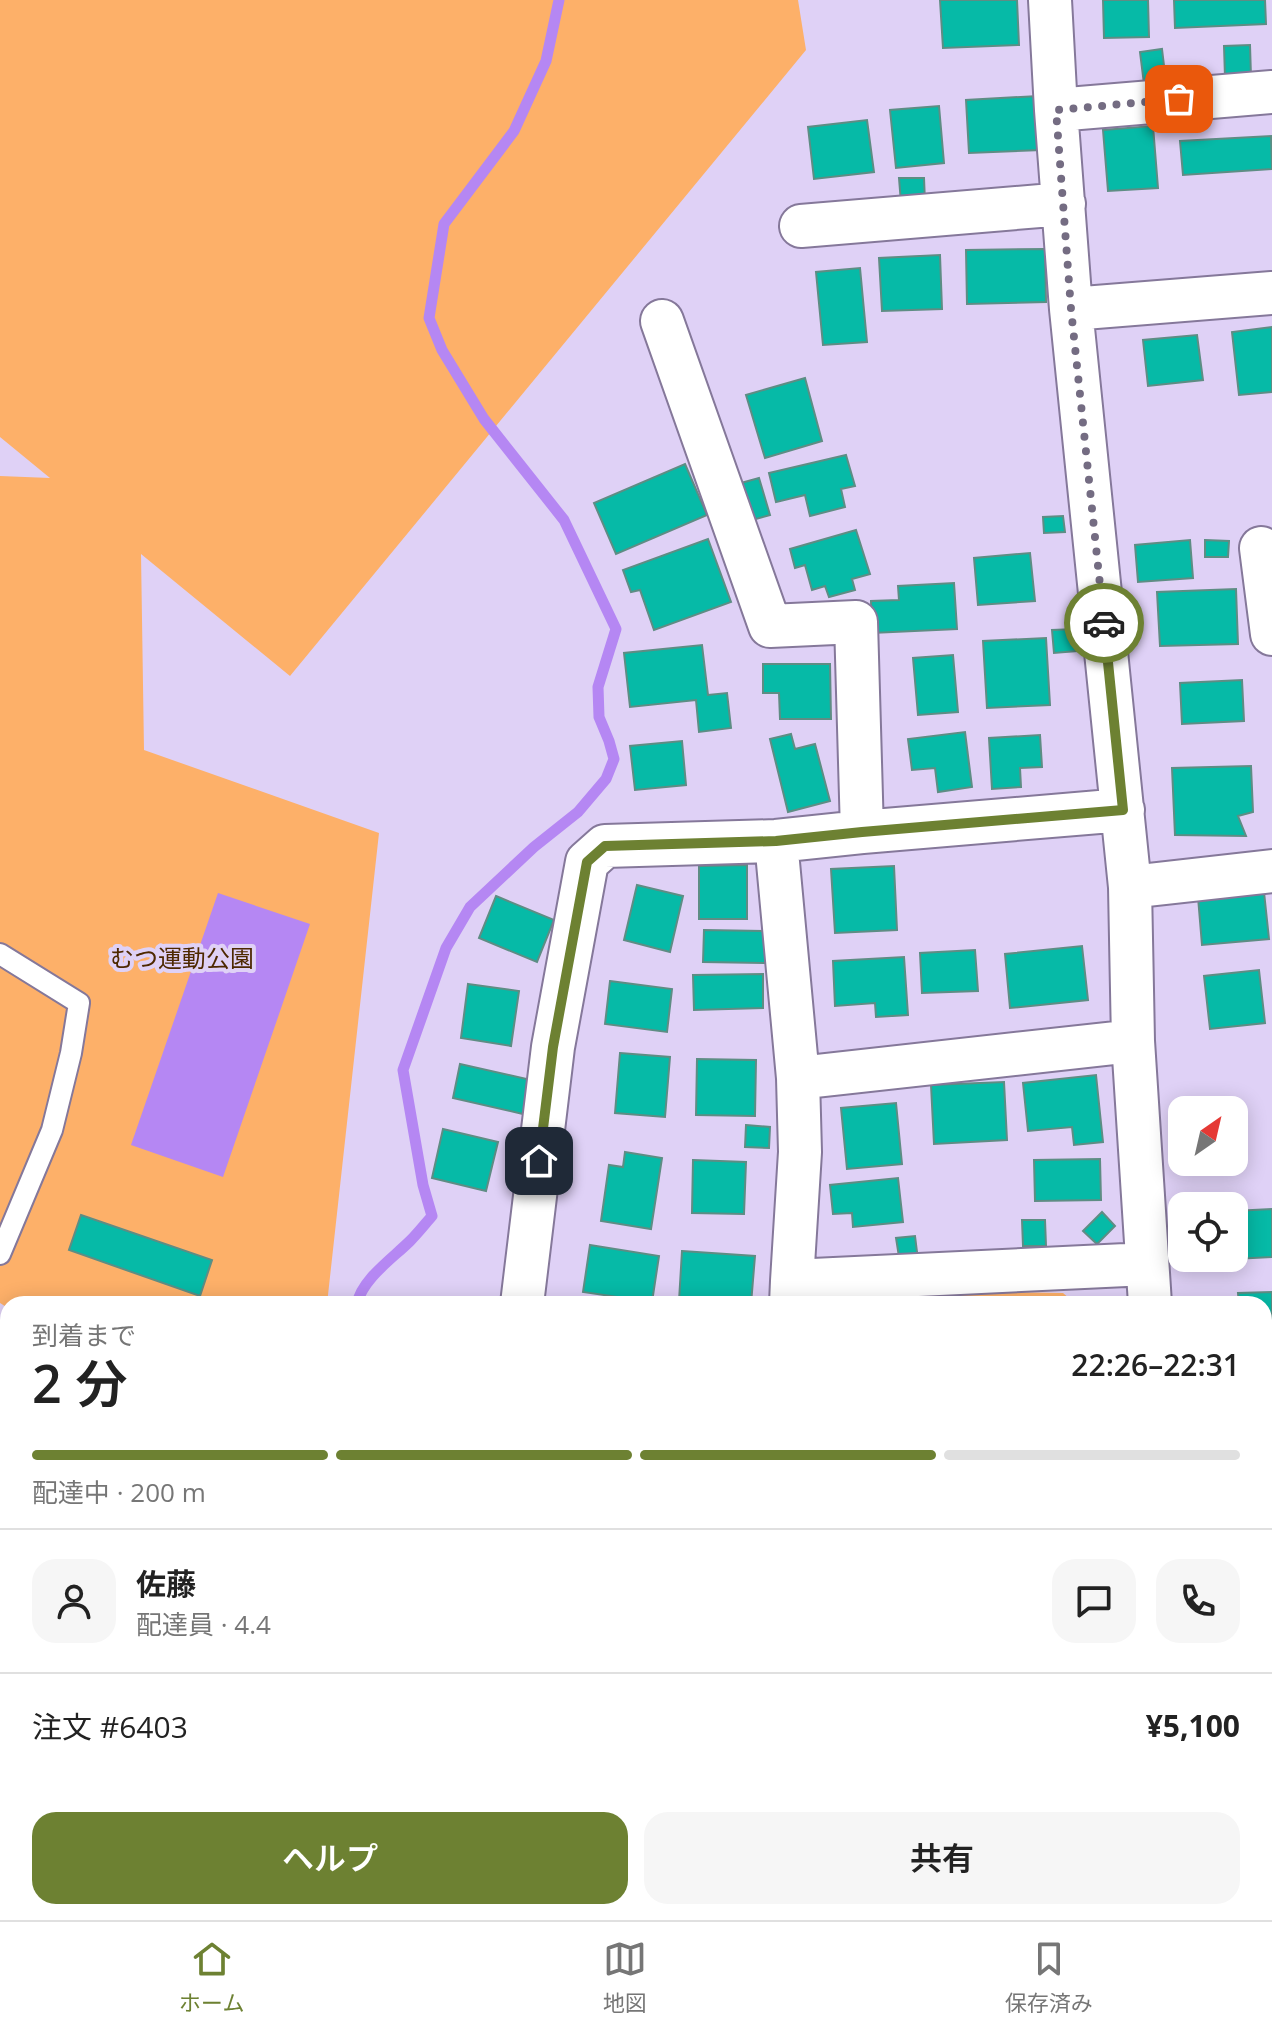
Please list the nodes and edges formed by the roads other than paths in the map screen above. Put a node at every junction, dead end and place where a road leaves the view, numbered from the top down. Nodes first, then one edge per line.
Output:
1 (1050, 0) edge
2 (1272, 92) edge
3 (1056, 110) junction
4 (1064, 204) junction
5 (801, 226) dead end
6 (1272, 293) edge
7 (1071, 309) junction
8 (662, 321) dead end
9 (1261, 548) dead end
10 (1272, 634) edge
11 (1123, 810) junction
12 (862, 832) junction
13 (776, 841) junction
14 (1272, 871) edge
15 (1130, 887) junction
16 (0, 954) edge
17 (1133, 1041) junction
18 (798, 1078) junction
19 (0, 1254) edge
20 (1149, 1284) edge
21 (792, 1292) edge
22 (523, 1296) edge

1 - 3 street
2 - 3 street
3 - 4 street
4 - 5 street
4 - 7 street
6 - 7 street
7 - 11 street
8 - 12 street
9 - 10 street
11 - 12 street
11 - 15 street
12 - 13 street
13 - 18 street
13 - 22 street
14 - 15 street
15 - 17 street
16 - 19 lane
17 - 18 street
17 - 20 street
18 - 21 street
20 - 21 street

